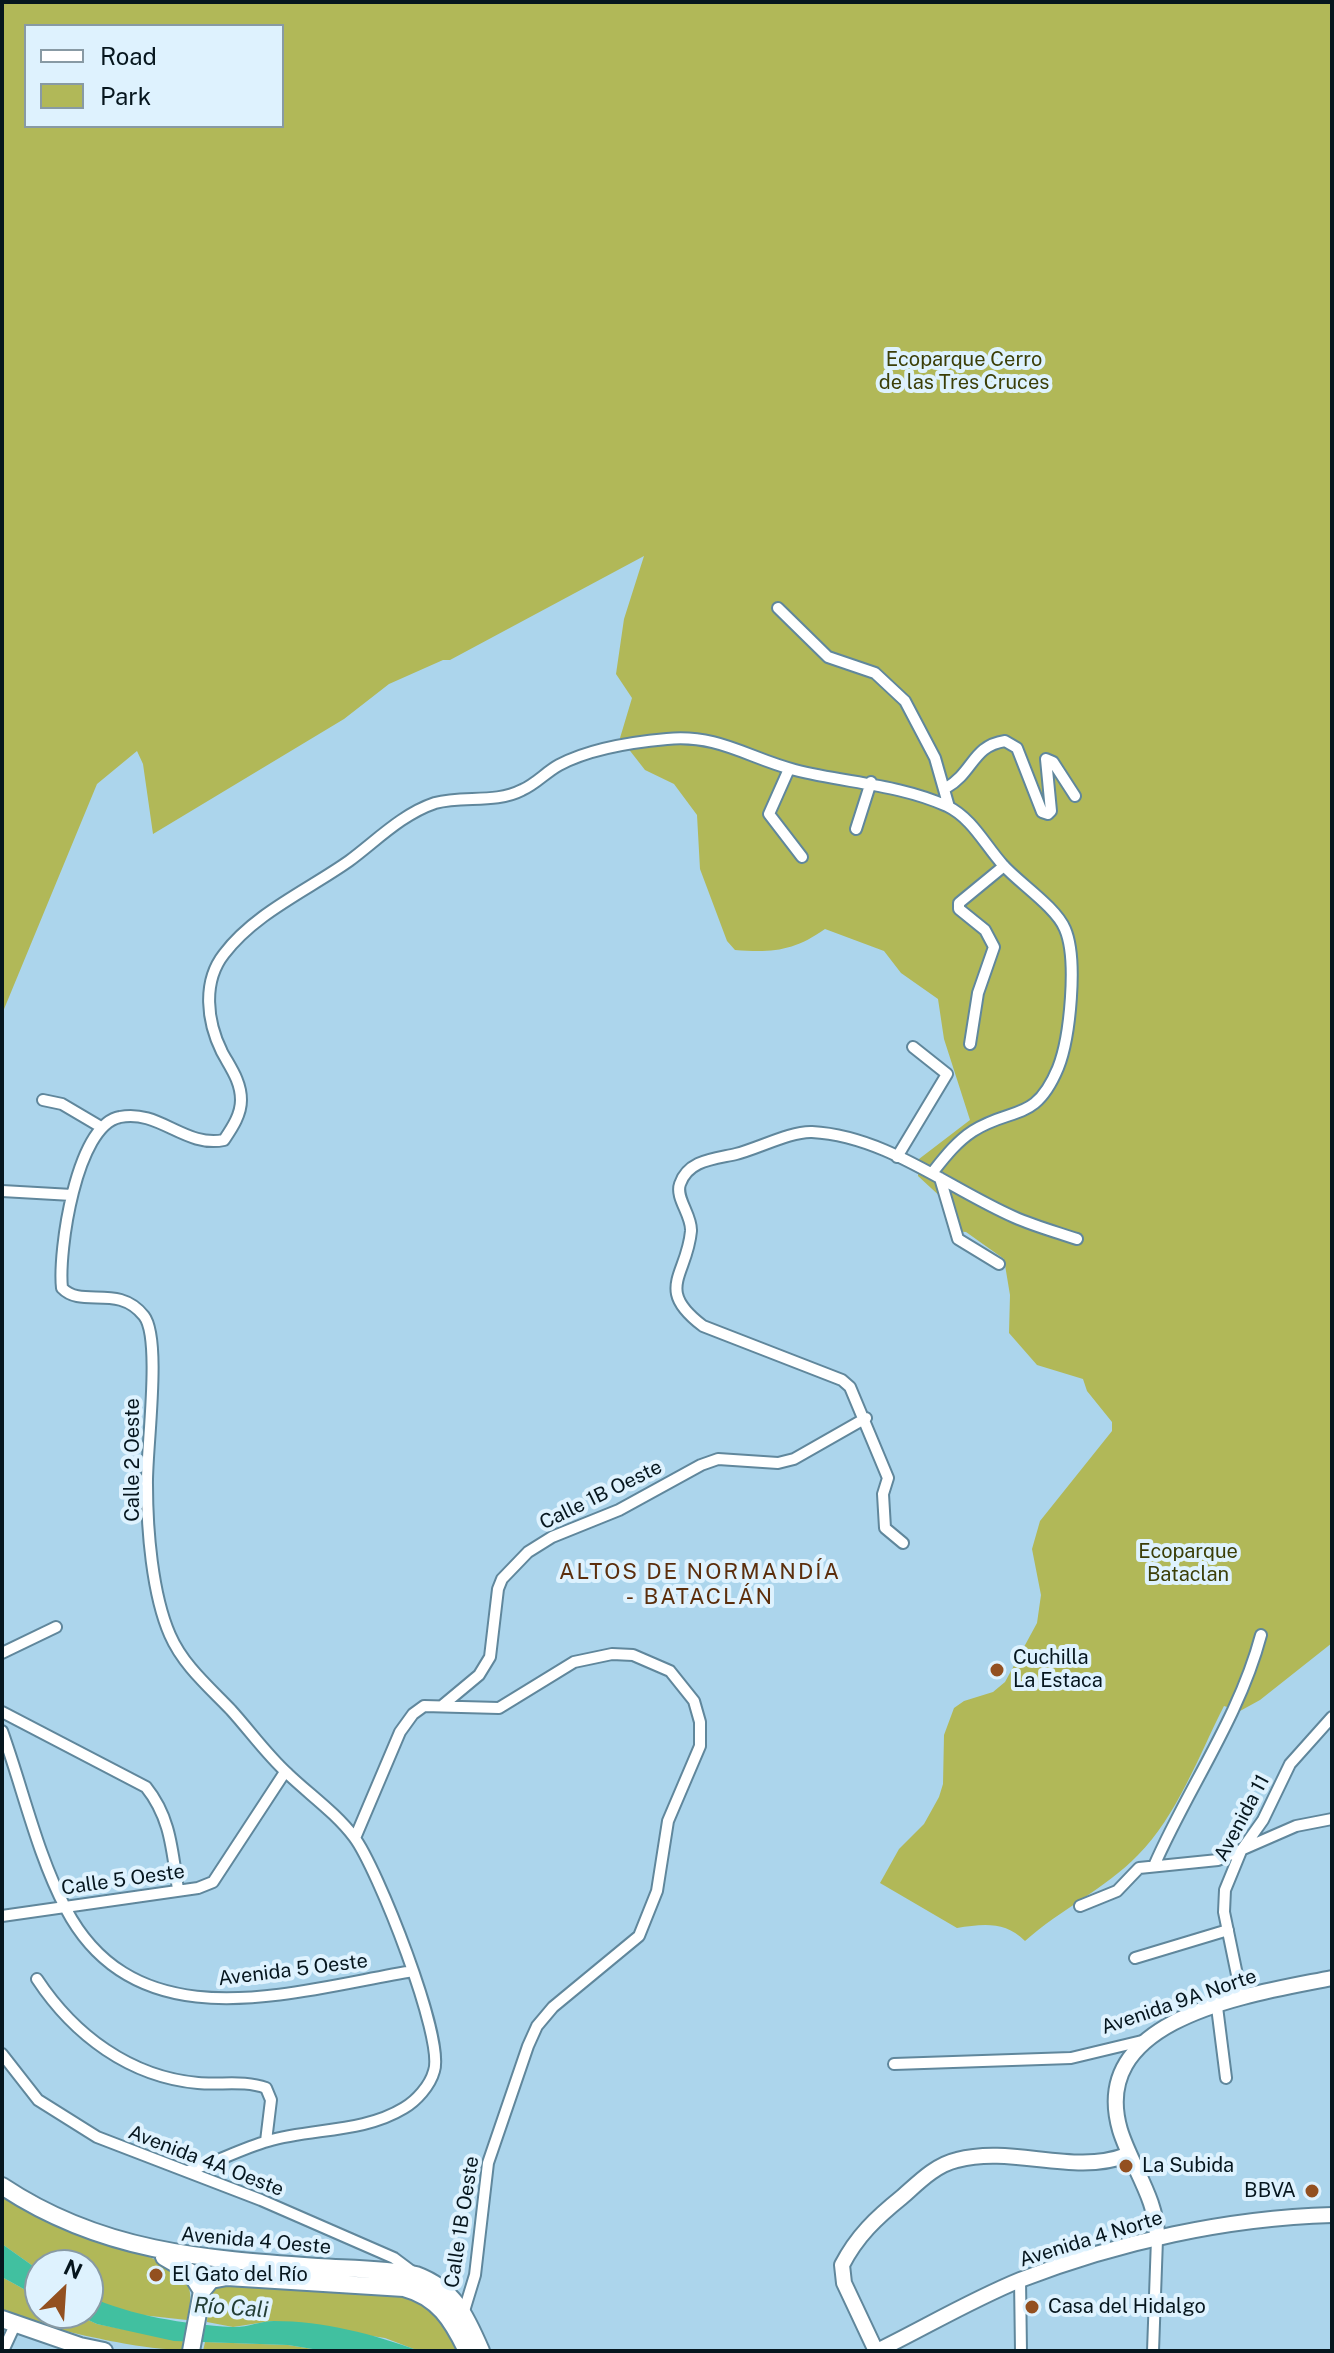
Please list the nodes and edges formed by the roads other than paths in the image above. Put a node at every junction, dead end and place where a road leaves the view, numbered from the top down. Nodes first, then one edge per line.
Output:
1 (778, 608) dead end
2 (789, 769) junction
3 (871, 782) junction
4 (946, 788) junction
5 (1075, 796) dead end
6 (949, 807) junction
7 (856, 829) dead end
8 (802, 857) dead end
9 (1004, 866) junction
10 (970, 1044) dead end
11 (913, 1047) dead end
12 (43, 1100) dead end
13 (101, 1127) junction
14 (897, 1157) junction
15 (936, 1176) junction
16 (2, 1191) edge
17 (72, 1195) junction
18 (1077, 1239) dead end
19 (999, 1264) dead end
20 (866, 1418) junction
21 (903, 1543) dead end
22 (56, 1627) dead end
23 (1261, 1635) dead end
24 (2, 1653) edge
25 (443, 1705) junction
26 (2, 1712) edge
27 (1332, 1717) edge
28 (2, 1731) edge
29 (285, 1772) junction
30 (1332, 1819) edge
31 (355, 1838) junction
32 (1241, 1851) junction
33 (1154, 1866) junction
34 (178, 1889) junction
35 (1080, 1906) dead end
36 (64, 1907) junction
37 (2, 1916) edge
38 (1228, 1930) junction
39 (1135, 1958) dead end
40 (413, 1971) junction
41 (1332, 1978) edge
42 (37, 1979) dead end
43 (1242, 1999) junction
44 (1217, 2007) junction
45 (1142, 2041) junction
46 (2, 2054) edge
47 (894, 2064) dead end
48 (1226, 2078) dead end
49 (266, 2141) junction
50 (1127, 2155) junction
51 (188, 2171) junction
52 (2, 2186) edge
53 (1332, 2215) edge
54 (1157, 2239) junction
55 (136, 2247) junction
56 (403, 2273) junction
57 (1020, 2280) junction
58 (201, 2297) junction
59 (464, 2311) junction
60 (8, 2322) edge
61 (3, 2351) edge
62 (104, 2351) edge
63 (191, 2351) edge
64 (467, 2351) edge
65 (481, 2351) edge
66 (876, 2351) edge
67 (1021, 2351) edge
68 (1153, 2351) edge

1 - 4 street
2 - 3 street
2 - 8 street
2 - 13 street
3 - 6 street
3 - 7 street
4 - 5 street
4 - 6 street
6 - 9 street
9 - 10 street
9 - 15 street
11 - 14 street
12 - 13 street
13 - 17 street, Calle 2 Oeste
14 - 15 street
14 - 20 street
15 - 18 street
15 - 19 street
16 - 17 street
17 - 29 street, Calle 2 Oeste
20 - 21 street
20 - 25 street, Calle 1B Oeste
22 - 24 street
23 - 33 street
25 - 31 street
25 - 59 street, Calle 1B Oeste
26 - 34 street
27 - 32 street, Avenida 11
28 - 36 street, Avenida 5 Oeste
29 - 31 street, Calle 2 Oeste
29 - 34 street, Calle 5 Oeste
30 - 32 street
31 - 40 street, Calle 2 Oeste
32 - 33 street
32 - 38 street, Avenida 11
33 - 35 street
34 - 36 street, Calle 5 Oeste
36 - 37 street, Calle 5 Oeste
36 - 40 street, Avenida 5 Oeste
38 - 39 street
38 - 43 street, Avenida 11
40 - 49 street, Calle 2 Oeste
41 - 43 street, Avenida 9A Norte
42 - 49 street
43 - 44 street, Avenida 9A Norte
44 - 45 street, Avenida 9A Norte
44 - 48 street
45 - 47 street, Avenida 9A Norte
45 - 50 street
46 - 51 street, Avenida 4A Oeste
49 - 51 street, Calle 2 Oeste
50 - 54 street
50 - 66 street
51 - 56 street, Avenida 4A Oeste
52 - 55 main road, Avenida 4 Oeste
53 - 54 street, Avenida 4 Norte
54 - 57 street, Avenida 4 Norte
54 - 68 street
55 - 56 main road, Avenida 4 Oeste
55 - 58 main road
56 - 58 main road, Avenida 4 Oeste
56 - 59 main road, Avenida 4 Oeste
56 - 64 main road, Avenida 4 Oeste
57 - 66 street, Avenida 4 Norte
57 - 67 street
58 - 63 main road
59 - 65 main road, Avenida 4 Oeste
60 - 61 street
60 - 62 main road

